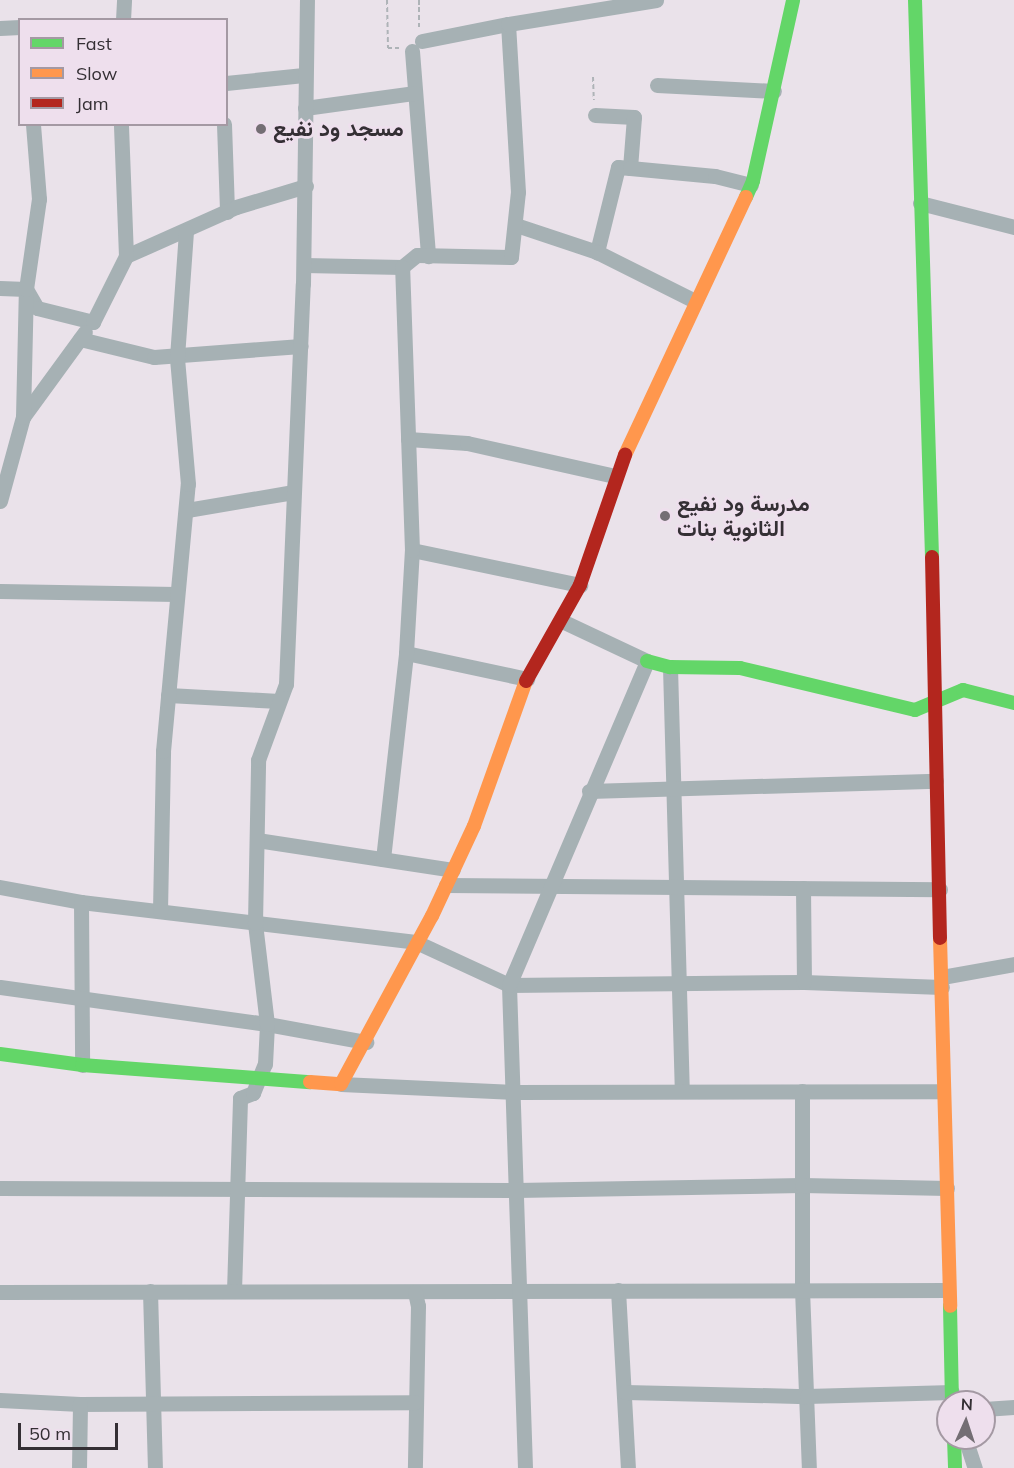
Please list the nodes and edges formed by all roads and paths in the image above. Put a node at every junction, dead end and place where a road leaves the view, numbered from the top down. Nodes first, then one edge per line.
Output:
1 (124, 0) edge
2 (307, 0) edge
3 (387, 0) edge
4 (419, 0) edge
5 (656, 0) edge
6 (793, 0) edge
7 (915, 0) edge
8 (123, 18) edge
9 (508, 24) junction
10 (18, 27) edge
11 (0, 28) edge
12 (413, 43) junction
13 (304, 75) junction
14 (593, 77) dead end
15 (228, 83) edge
16 (657, 85) dead end
17 (774, 91) junction
18 (414, 93) junction
19 (305, 108) junction
20 (595, 115) joint
21 (33, 126) edge
22 (121, 126) edge
23 (224, 126) edge
24 (630, 168) junction
25 (751, 185) junction
26 (306, 186) junction
27 (920, 203) junction
28 (227, 212) junction
29 (516, 225) junction
30 (1014, 227) edge
31 (186, 231) junction
32 (597, 252) junction
33 (126, 256) junction
34 (428, 256) junction
35 (304, 265) junction
36 (402, 267) junction
37 (0, 288) edge
38 (26, 289) junction
39 (695, 301) junction
40 (93, 322) junction
41 (80, 339) junction
42 (301, 346) junction
43 (177, 357) junction
44 (23, 417) junction
45 (408, 439) junction
46 (615, 476) junction
47 (293, 492) junction
48 (1, 493) edge
49 (186, 510) junction
50 (412, 550) junction
51 (580, 585) junction
52 (0, 591) edge
53 (176, 594) junction
54 (562, 621) junction
55 (406, 653) junction
56 (647, 661) junction
57 (670, 667) junction
58 (527, 679) junction
59 (168, 695) junction
60 (279, 701) junction
61 (937, 702) junction
62 (1014, 703) edge
63 (936, 781) junction
64 (674, 790) junction
65 (589, 791) junction
66 (257, 840) junction
67 (383, 859) junction
68 (453, 870) junction
69 (446, 885) junction
70 (550, 886) junction
71 (0, 887) edge
72 (679, 887) junction
73 (803, 888) junction
74 (940, 889) junction
75 (81, 902) junction
76 (160, 911) junction
77 (255, 922) junction
78 (416, 942) junction
79 (1014, 964) edge
80 (804, 982) junction
81 (942, 982) junction
82 (680, 984) junction
83 (509, 985) junction
84 (0, 987) edge
85 (80, 998) junction
86 (267, 1024) junction
87 (366, 1042) junction
88 (0, 1054) edge
89 (82, 1065) junction
90 (258, 1080) junction
91 (341, 1084) junction
92 (682, 1090) junction
93 (802, 1091) junction
94 (943, 1091) junction
95 (515, 1092) junction
96 (802, 1185) junction
97 (0, 1188) edge
98 (947, 1188) junction
99 (235, 1189) junction
100 (516, 1190) junction
101 (802, 1289) junction
102 (618, 1290) junction
103 (948, 1290) junction
104 (150, 1291) junction
105 (234, 1291) junction
106 (0, 1292) edge
107 (415, 1292) junction
108 (522, 1292) junction
109 (953, 1390) edge
110 (625, 1392) junction
111 (807, 1396) junction
112 (0, 1400) edge
113 (936, 1400) edge
114 (415, 1402) junction
115 (80, 1404) junction
116 (156, 1404) junction
117 (1014, 1407) edge
118 (996, 1408) edge
119 (954, 1450) edge
120 (969, 1450) edge
121 (79, 1468) edge
122 (155, 1468) edge
123 (415, 1468) edge
124 (525, 1468) edge
125 (628, 1468) edge
126 (809, 1468) edge
127 (955, 1468) edge
128 (975, 1468) edge

1 - 8 street
2 - 13 street
3 - 12 path
4 - 12 path
5 - 9 street
6 - 17 street
7 - 27 street
9 - 12 street
9 - 29 street
10 - 11 street
12 - 18 street
13 - 15 street
13 - 19 street
14 - 20 path
16 - 17 street
17 - 25 street
18 - 19 street
18 - 34 street
19 - 26 street
20 - 24 street
21 - 38 street
22 - 33 street
23 - 28 street
24 - 25 street
24 - 32 street
25 - 39 street
26 - 28 street
26 - 35 street
27 - 30 street
27 - 61 street
28 - 31 street
29 - 32 street
29 - 34 street
31 - 33 street
31 - 43 street
32 - 39 street
33 - 40 street
34 - 36 street
35 - 36 street
35 - 42 street
36 - 45 street
37 - 38 street
38 - 40 street
38 - 44 street
39 - 46 street
40 - 41 street
41 - 43 street
41 - 44 street
42 - 43 street
42 - 47 street
43 - 49 street
44 - 48 street
45 - 46 street
45 - 50 street
46 - 51 street
47 - 49 street
47 - 60 street
49 - 53 street
50 - 51 street
50 - 55 street
51 - 54 street
52 - 53 street
53 - 59 street
54 - 56 street
54 - 58 street
55 - 58 street
55 - 67 street
56 - 57 street
56 - 65 street
57 - 61 street
57 - 64 street
58 - 68 street
59 - 60 street
59 - 76 street
60 - 66 street
61 - 62 street
61 - 63 street
63 - 64 street
63 - 74 street
64 - 65 street
64 - 72 street
65 - 70 street
66 - 67 street
66 - 77 street
67 - 68 street
68 - 69 street
69 - 70 street
69 - 78 street
70 - 72 street
70 - 83 street
71 - 75 street
72 - 73 street
72 - 82 street
73 - 74 street
73 - 80 street
74 - 81 street
75 - 76 street
75 - 85 street
76 - 77 street
77 - 78 street
77 - 86 street
78 - 83 street
78 - 87 street
79 - 81 street
80 - 81 street
80 - 82 street
81 - 94 street
82 - 83 street
82 - 92 street
83 - 95 street
84 - 85 street
85 - 86 street
85 - 89 street
86 - 87 street
86 - 90 street
87 - 91 street
88 - 89 street
89 - 90 street
90 - 91 street
90 - 99 street
91 - 95 street
92 - 93 street
92 - 95 street
93 - 94 street
93 - 96 street
94 - 98 street
95 - 100 street
96 - 98 street
96 - 100 street
96 - 101 street
97 - 99 street
98 - 103 street
99 - 100 street
99 - 105 street
100 - 108 street
101 - 102 street
101 - 103 street
101 - 111 street
102 - 108 street
102 - 110 street
103 - 109 street
104 - 105 street
104 - 106 street
104 - 116 street
105 - 107 street
107 - 108 street
107 - 114 street
108 - 124 street
110 - 111 street
110 - 125 street
111 - 113 street
111 - 126 street
112 - 115 street
114 - 116 street
114 - 123 street
115 - 116 street
115 - 121 street
116 - 122 street
117 - 118 street
119 - 127 street
120 - 128 street

